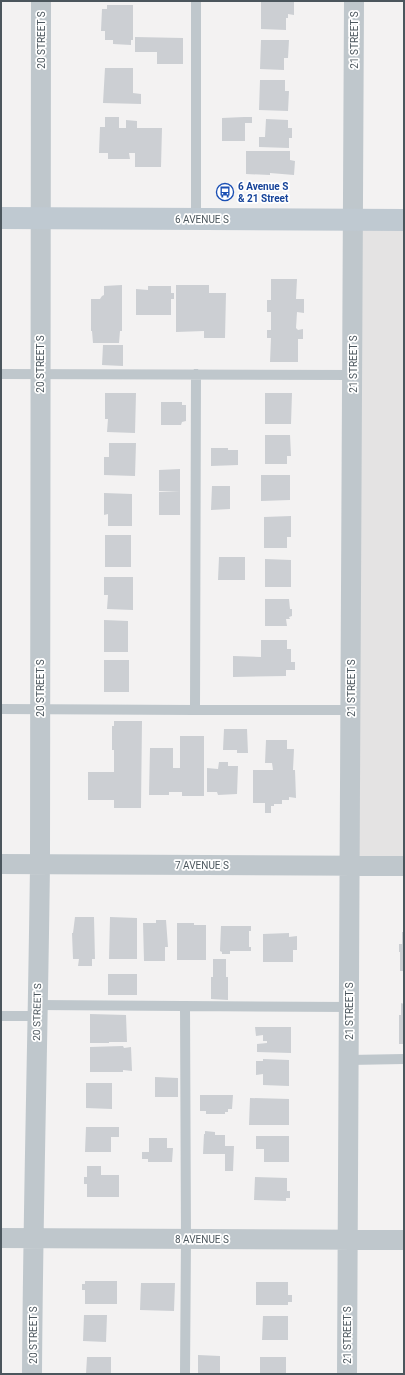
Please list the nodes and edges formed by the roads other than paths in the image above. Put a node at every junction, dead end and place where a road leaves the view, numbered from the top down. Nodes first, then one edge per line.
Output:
1 (41, 1) edge
2 (196, 1) edge
3 (354, 1) edge
4 (1, 218) edge
5 (40, 218) junction
6 (196, 219) junction
7 (353, 220) junction
8 (404, 220) edge
9 (1, 374) edge
10 (40, 374) junction
11 (196, 374) junction
12 (353, 375) junction
13 (1, 709) edge
14 (40, 709) junction
15 (195, 710) junction
16 (350, 710) junction
17 (1, 864) edge
18 (40, 864) junction
19 (350, 865) junction
20 (404, 866) edge
21 (185, 1006) junction
22 (349, 1007) junction
23 (37, 1010) junction
24 (1, 1016) edge
25 (404, 1059) edge
26 (349, 1060) junction
27 (1, 1238) edge
28 (33, 1238) junction
29 (186, 1239) junction
30 (347, 1240) junction
31 (404, 1240) edge
32 (32, 1374) edge
33 (185, 1374) edge
34 (348, 1374) edge

1 - 5 street, 20 STREET S
2 - 6 lane
3 - 7 street, 21 STREET S
4 - 5 main road, 6 AVENUE S
5 - 6 main road, 6 AVENUE S
5 - 10 street, 20 STREET S
6 - 7 main road, 6 AVENUE S
7 - 8 main road, 6 AVENUE S
7 - 12 street, 21 STREET S
9 - 10 lane
10 - 11 lane
10 - 14 street, 20 STREET S
11 - 12 lane
11 - 15 lane
12 - 16 street, 21 STREET S
13 - 14 lane
14 - 15 lane
14 - 18 street, 20 STREET S
15 - 16 lane
16 - 19 street, 21 STREET S
17 - 18 street, 7 AVENUE S
18 - 19 street, 7 AVENUE S
18 - 23 street, 20 STREET S
19 - 20 street, 7 AVENUE S
19 - 22 street, 21 STREET S
21 - 22 lane
21 - 23 lane
21 - 29 lane
22 - 26 street, 21 STREET S
23 - 24 lane
23 - 28 street, 20 STREET S
25 - 26 lane
26 - 30 street, 21 STREET S
27 - 28 street, 8 AVENUE S
28 - 29 street, 8 AVENUE S
28 - 32 street, 20 STREET S
29 - 30 street, 8 AVENUE S
29 - 33 lane
30 - 31 street, 8 AVENUE S
30 - 34 street, 21 STREET S

